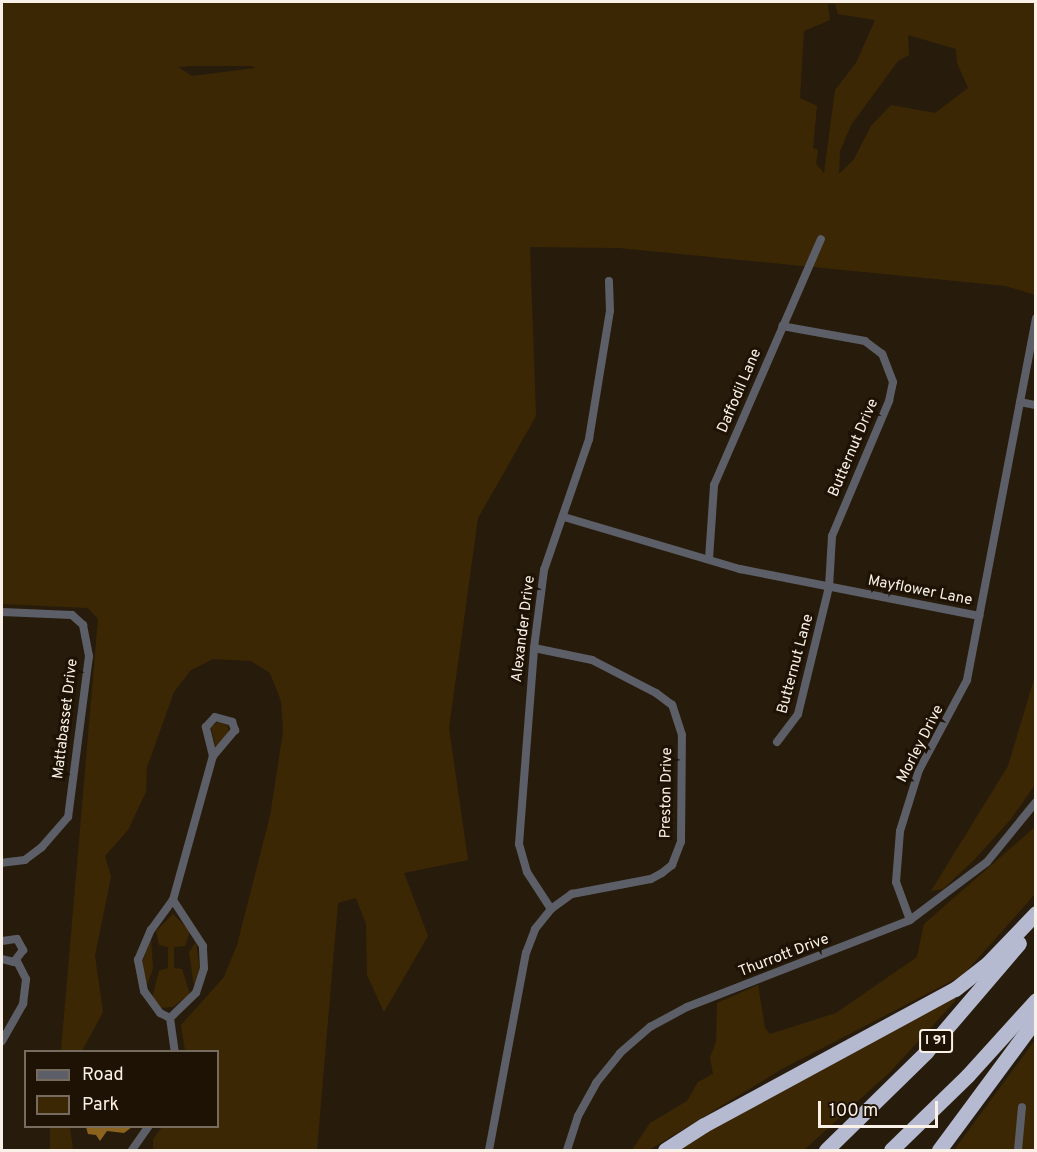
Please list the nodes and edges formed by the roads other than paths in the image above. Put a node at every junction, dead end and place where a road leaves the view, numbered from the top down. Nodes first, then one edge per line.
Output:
1 (820, 239) dead end
2 (609, 281) dead end
3 (1035, 319) edge
4 (782, 326) junction
5 (1020, 402) junction
6 (1035, 405) edge
7 (564, 517) junction
8 (708, 560) junction
9 (829, 587) junction
10 (2, 612) edge
11 (979, 616) junction
12 (534, 648) junction
13 (777, 742) dead end
14 (213, 756) junction
15 (1035, 802) edge
16 (2, 863) edge
17 (173, 900) junction
18 (551, 909) junction
19 (1035, 913) edge
20 (910, 920) junction
21 (1035, 922) edge
22 (2, 941) edge
23 (2, 959) edge
24 (17, 961) junction
25 (1035, 1000) edge
26 (170, 1018) junction
27 (1035, 1019) edge
28 (2, 1041) edge
29 (175, 1050) edge
30 (1022, 1107) dead end
31 (148, 1128) edge
32 (132, 1150) edge
33 (489, 1150) edge
34 (567, 1150) edge
35 (665, 1150) edge
36 (826, 1150) edge
37 (891, 1150) edge
38 (939, 1150) edge
39 (1018, 1150) edge

1 - 4 street, Daffodil Lane
2 - 7 street, Alexander Drive
3 - 5 street, Mayflower Lane
4 - 8 street, Daffodil Lane
4 - 9 street, Butternut Drive
5 - 6 street
5 - 11 street, Mayflower Lane
7 - 8 street, Mayflower Lane
7 - 12 street, Alexander Drive
8 - 9 street, Mayflower Lane
9 - 11 street, Mayflower Lane
9 - 13 street, Butternut Lane
10 - 16 street, Mattabasset Drive
11 - 20 street, Morley Drive
12 - 18 street, Alexander Drive
12 - 18 street, Preston Drive
14 - 14 street
14 - 17 street
15 - 20 street, Thurrott Drive
17 - 26 street
17 - 26 street
18 - 33 street, Preston Drive
19 - 35 highway
20 - 34 street, Thurrott Drive
21 - 36 highway, I 91
22 - 24 street
23 - 24 street
24 - 28 street
25 - 37 highway
26 - 29 street
27 - 38 highway
30 - 39 street
31 - 32 street

